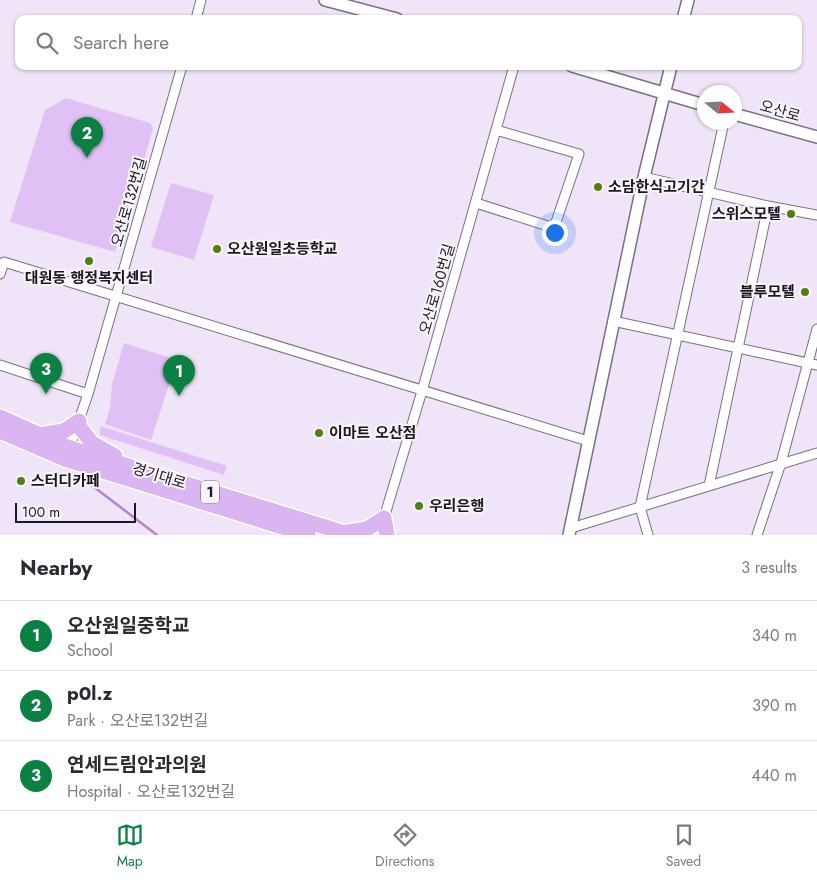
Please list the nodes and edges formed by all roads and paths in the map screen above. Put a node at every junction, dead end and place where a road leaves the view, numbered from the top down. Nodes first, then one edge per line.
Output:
1 (201, 0) edge
2 (325, 0) edge
3 (688, 0) edge
4 (197, 15) edge
5 (383, 15) edge
6 (684, 15) edge
7 (181, 70) edge
8 (513, 70) edge
9 (585, 70) edge
10 (671, 70) edge
11 (664, 94) junction
12 (697, 103) edge
13 (742, 116) edge
14 (496, 130) junction
15 (722, 130) edge
16 (817, 137) edge
17 (644, 177) junction
18 (708, 192) junction
19 (476, 203) junction
20 (768, 206) junction
21 (817, 215) edge
22 (0, 274) edge
23 (116, 296) junction
24 (614, 321) junction
25 (817, 329) edge
26 (678, 334) junction
27 (740, 348) junction
28 (813, 364) edge
29 (0, 365) edge
30 (422, 391) junction
31 (88, 394) junction
32 (0, 417) edge
33 (79, 423) junction
34 (0, 431) edge
35 (40, 435) junction
36 (588, 441) junction
37 (817, 453) edge
38 (67, 454) junction
39 (781, 463) junction
40 (145, 472) junction
41 (709, 486) junction
42 (640, 507) junction
43 (384, 518) junction
44 (570, 532) edge
45 (347, 534) edge
46 (308, 535) edge
47 (387, 535) edge
48 (648, 535) edge
49 (757, 535) edge

1 - 4 street
2 - 5 street
3 - 6 street
7 - 23 street, 오산로132번길
8 - 14 street, 오산로160번길
9 - 11 street
10 - 11 street
11 - 12 street
11 - 17 street
13 - 16 street, 오산로
14 - 19 street, 오산로160번길
14 - 19 street
15 - 18 street
17 - 18 street
17 - 24 street
18 - 20 street
18 - 26 street
19 - 30 street, 오산로160번길
20 - 21 street
20 - 27 street
22 - 23 street
23 - 30 street
23 - 31 street, 오산로132번길
24 - 26 street
24 - 36 street
25 - 28 street
26 - 27 street
26 - 42 street
27 - 28 street
27 - 41 street
28 - 39 street
29 - 31 street
30 - 36 street
30 - 43 street, 오산로160번길
31 - 33 street, 오산로132번길
32 - 35 main road, 경기대로 / 1
33 - 35 main road
33 - 38 street, 오산로132번길
33 - 40 main road
34 - 38 main road, 경기대로 / 1
35 - 38 main road, 경기대로 / 1
36 - 44 street
37 - 39 street
38 - 40 main road, 경기대로 / 1
38 - 46 main road, 경기대로 / 1
39 - 41 street
39 - 49 street
40 - 45 main road, 경기대로 / 1
41 - 42 street
42 - 44 street
42 - 48 street
43 - 45 main road
43 - 47 main road

